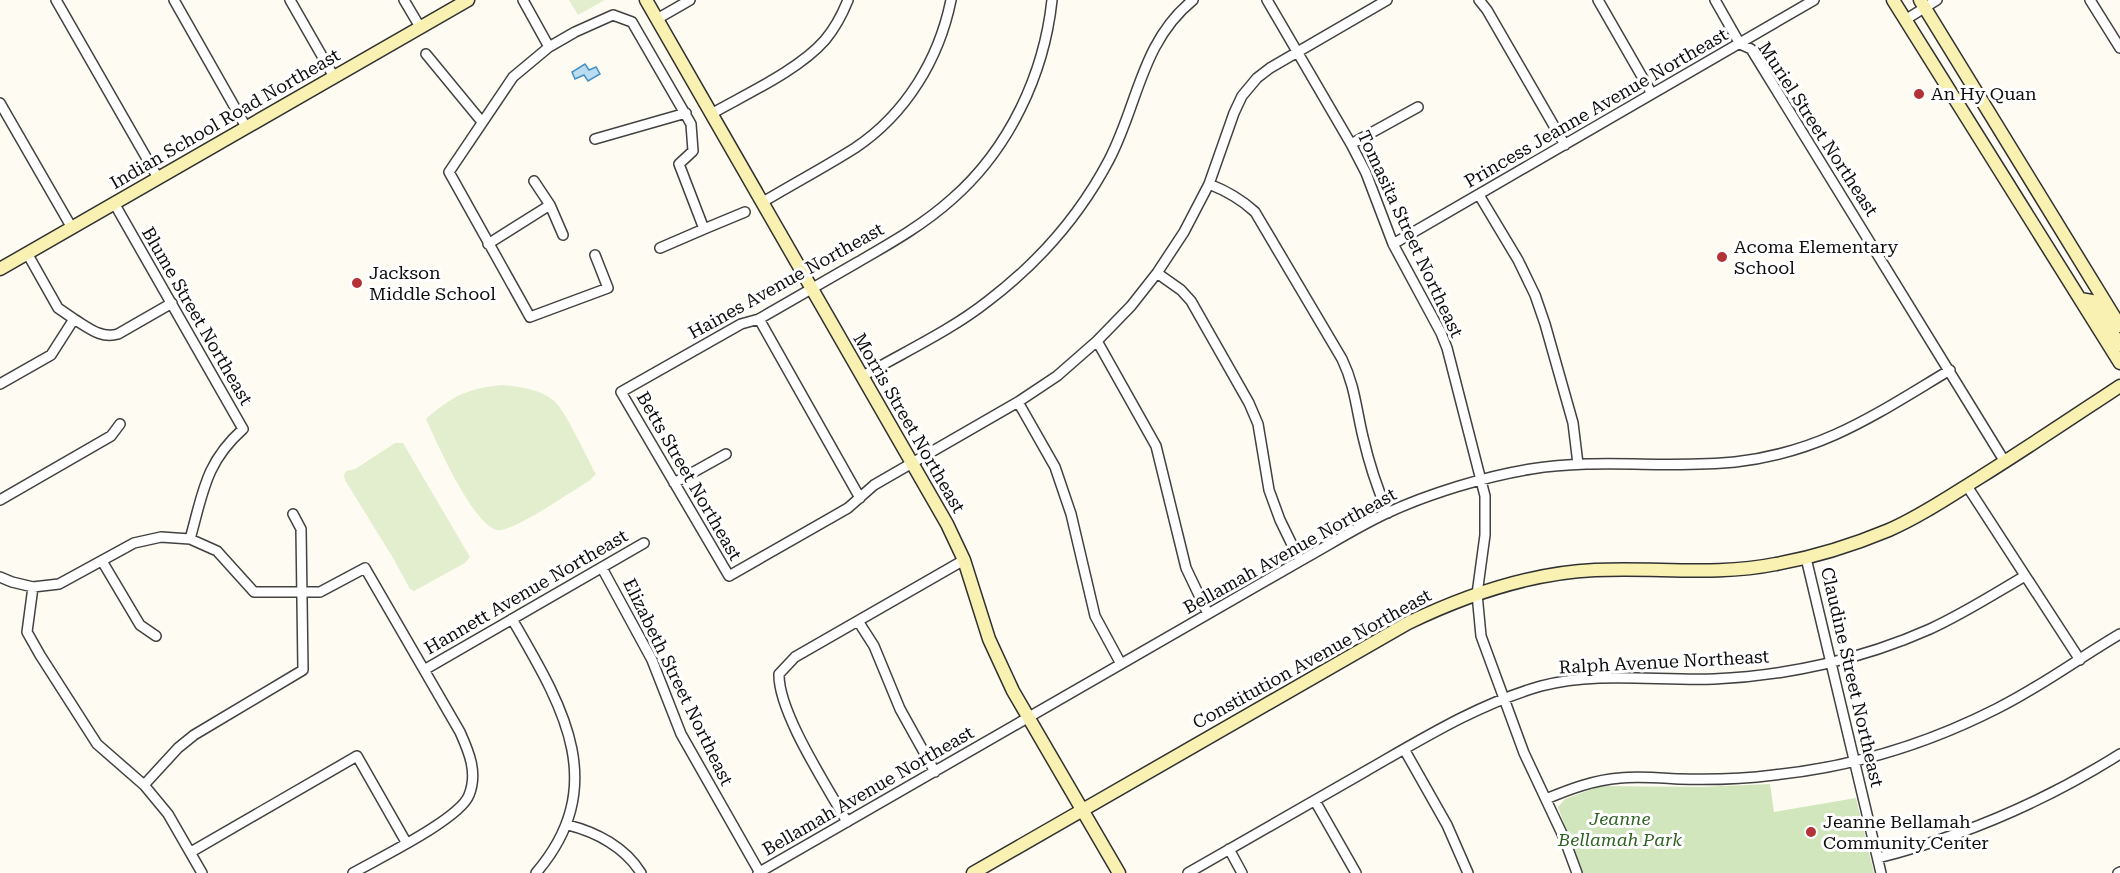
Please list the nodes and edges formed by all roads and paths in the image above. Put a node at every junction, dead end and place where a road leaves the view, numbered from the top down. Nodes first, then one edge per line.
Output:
1 (56, 0) edge
2 (174, 0) edge
3 (290, 0) edge
4 (404, 0) edge
5 (468, 0) edge
6 (523, 0) edge
7 (646, 0) edge
8 (690, 0) edge
9 (848, 0) edge
10 (951, 0) edge
11 (1052, 0) edge
12 (1193, 0) edge
13 (1267, 0) edge
14 (1388, 0) edge
15 (1479, 0) edge
16 (1598, 0) edge
17 (1715, 0) edge
18 (1814, 0) edge
19 (1893, 0) edge
20 (1937, 0) edge
21 (2090, 0) edge
22 (1922, 4) edge
23 (657, 19) junction
24 (1905, 20) junction
25 (420, 27) junction
26 (2120, 29) edge
27 (2111, 34) junction
28 (1740, 44) junction
29 (549, 47) junction
30 (2120, 48) edge
31 (1297, 53) junction
32 (426, 54) dead end
33 (334, 77) junction
34 (1652, 94) junction
35 (0, 103) edge
36 (1418, 107) dead end
37 (686, 113) junction
38 (711, 114) junction
39 (482, 122) junction
40 (246, 127) junction
41 (595, 139) dead end
42 (1351, 144) junction
43 (1565, 145) junction
44 (158, 178) junction
45 (534, 181) dead end
46 (1209, 184) junction
47 (1479, 195) junction
48 (763, 202) junction
49 (114, 203) junction
50 (550, 205) junction
51 (745, 212) dead end
52 (72, 228) junction
53 (704, 228) junction
54 (563, 235) dead end
55 (488, 244) junction
56 (1394, 244) junction
57 (660, 248) dead end
58 (27, 253) junction
59 (595, 255) dead end
60 (0, 268) edge
61 (1157, 273) junction
62 (812, 289) junction
63 (2080, 299) junction
64 (172, 303) junction
65 (74, 319) junction
66 (759, 319) junction
67 (2120, 326) edge
68 (1097, 341) junction
69 (2120, 345) edge
70 (2120, 363) edge
71 (1950, 370) junction
72 (863, 376) junction
73 (0, 384) edge
74 (2120, 386) edge
75 (621, 392) joint
76 (1018, 402) junction
77 (120, 424) dead end
78 (726, 454) dead end
79 (2005, 462) junction
80 (912, 464) junction
81 (1578, 464) junction
82 (1481, 481) junction
83 (674, 483) junction
84 (1966, 486) junction
85 (860, 498) junction
86 (0, 500) edge
87 (1388, 513) junction
88 (292, 514) dead end
89 (190, 539) junction
90 (644, 543) dead end
91 (1806, 558) junction
92 (964, 560) junction
93 (102, 561) junction
94 (1300, 561) junction
95 (602, 568) junction
96 (2025, 576) junction
97 (0, 577) edge
98 (33, 587) junction
99 (303, 593) junction
100 (1477, 594) junction
101 (1208, 614) junction
102 (512, 619) junction
103 (858, 621) junction
104 (2120, 634) edge
105 (156, 636) dead end
106 (2080, 660) junction
107 (1832, 661) junction
108 (1121, 664) junction
109 (424, 670) junction
110 (1503, 699) junction
111 (1029, 718) junction
112 (1404, 749) junction
113 (2120, 754) edge
114 (1855, 760) junction
115 (935, 772) junction
116 (144, 786) junction
117 (1546, 799) junction
118 (1315, 801) junction
119 (1081, 810) junction
120 (846, 822) junction
121 (568, 825) junction
122 (406, 842) junction
123 (1229, 849) junction
124 (191, 852) junction
125 (1878, 858) junction
126 (202, 873) edge
127 (353, 873) edge
128 (536, 873) edge
129 (641, 873) edge
130 (759, 873) edge
131 (973, 873) edge
132 (1119, 873) edge
133 (1188, 873) edge
134 (1242, 873) edge
135 (1356, 873) edge
136 (1468, 873) edge
137 (1577, 873) edge
138 (1881, 873) edge

1 - 44 street
2 - 40 street
3 - 33 street
4 - 25 street
5 - 25 street, Indian School Road Northeast
6 - 29 street
7 - 23 street, Morris Street Northeast
8 - 23 street
9 - 38 street
10 - 48 street
11 - 62 street, Haines Avenue Northeast
12 - 72 street
13 - 31 street, Tomasita Street Northeast
14 - 31 street
15 - 43 street
16 - 34 street
17 - 28 street, Muriel Street Northeast
18 - 28 street, Princess Jeanne Avenue Northeast
19 - 24 street
20 - 22 street
21 - 27 street
22 - 24 street
22 - 67 street
23 - 38 street, Morris Street Northeast
24 - 63 street
25 - 33 street, Indian School Road Northeast
26 - 27 street
27 - 30 street
28 - 34 street, Princess Jeanne Avenue Northeast
28 - 71 street, Muriel Street Northeast
29 - 37 street
29 - 39 street
31 - 42 street, Tomasita Street Northeast
31 - 46 street
32 - 39 street
33 - 40 street, Indian School Road Northeast
34 - 43 street, Princess Jeanne Avenue Northeast
35 - 52 street
36 - 42 street
37 - 41 street
37 - 53 street
38 - 48 street, Morris Street Northeast
39 - 55 street
40 - 44 street, Indian School Road Northeast
42 - 56 street, Tomasita Street Northeast
43 - 47 street, Princess Jeanne Avenue Northeast
44 - 49 street, Indian School Road Northeast
45 - 50 street
46 - 61 street
46 - 87 street
47 - 56 street, Princess Jeanne Avenue Northeast
47 - 81 street
48 - 62 street, Morris Street Northeast
49 - 52 street, Indian School Road Northeast
49 - 64 street, Blume Street Northeast
50 - 54 street
50 - 55 street
51 - 53 street
52 - 58 street, Indian School Road Northeast
53 - 57 street
55 - 59 street
56 - 82 street, Tomasita Street Northeast
58 - 60 street, Indian School Road Northeast
58 - 65 street
61 - 68 street
61 - 94 street
62 - 66 street, Haines Avenue Northeast
62 - 72 street, Morris Street Northeast
63 - 69 street
63 - 70 street
64 - 65 street
64 - 89 street, Blume Street Northeast
65 - 73 street
66 - 75 street, Haines Avenue Northeast
66 - 85 street
68 - 76 street
68 - 101 street
71 - 79 street, Muriel Street Northeast
71 - 81 street, Bellamah Avenue Northeast
72 - 80 street, Morris Street Northeast
74 - 79 street, Constitution Avenue Northeast
75 - 83 street, Betts Street Northeast
76 - 80 street
76 - 108 street
77 - 86 street
78 - 83 street
79 - 84 street, Constitution Avenue Northeast
80 - 85 street
80 - 92 street, Morris Street Northeast
81 - 82 street, Bellamah Avenue Northeast
82 - 87 street, Bellamah Avenue Northeast
82 - 100 street, Tomasita Street Northeast
83 - 85 street, Betts Street Northeast
84 - 91 street, Constitution Avenue Northeast
84 - 96 street
87 - 94 street, Bellamah Avenue Northeast
88 - 99 street
89 - 93 street
89 - 99 street
90 - 95 street, Hannett Avenue Northeast
91 - 100 street, Constitution Avenue Northeast
91 - 107 street, Claudine Street Northeast
92 - 103 street
92 - 111 street, Morris Street Northeast
93 - 98 street
93 - 105 street
94 - 101 street, Bellamah Avenue Northeast
95 - 102 street, Hannett Avenue Northeast
95 - 130 street, Elizabeth Street Northeast
96 - 106 street
96 - 107 street, Ralph Avenue Northeast
97 - 98 street
98 - 116 street
99 - 109 street
99 - 116 street
100 - 110 street, Tomasita Street Northeast
100 - 119 street, Constitution Avenue Northeast
101 - 108 street, Bellamah Avenue Northeast
102 - 109 street, Hannett Avenue Northeast
102 - 121 street
103 - 115 street
103 - 120 street
104 - 106 street
106 - 114 street
107 - 110 street, Ralph Avenue Northeast
107 - 114 street, Claudine Street Northeast
108 - 111 street, Bellamah Avenue Northeast
109 - 122 street
110 - 112 street, Ralph Avenue Northeast
110 - 117 street, Tomasita Street Northeast
111 - 115 street, Bellamah Avenue Northeast
111 - 119 street, Morris Street Northeast
112 - 118 street, Ralph Avenue Northeast
112 - 136 street
113 - 125 street
114 - 117 street
114 - 125 street, Claudine Street Northeast
115 - 120 street, Bellamah Avenue Northeast
116 - 124 street
117 - 137 street, Tomasita Street Northeast
118 - 123 street, Ralph Avenue Northeast
118 - 135 street
119 - 131 street, Constitution Avenue Northeast
119 - 132 street, Morris Street Northeast
120 - 130 street, Bellamah Avenue Northeast
121 - 128 street
121 - 129 street
122 - 124 street
122 - 127 street
123 - 133 street, Ralph Avenue Northeast
123 - 134 street
124 - 126 street
125 - 138 street, Claudine Street Northeast

